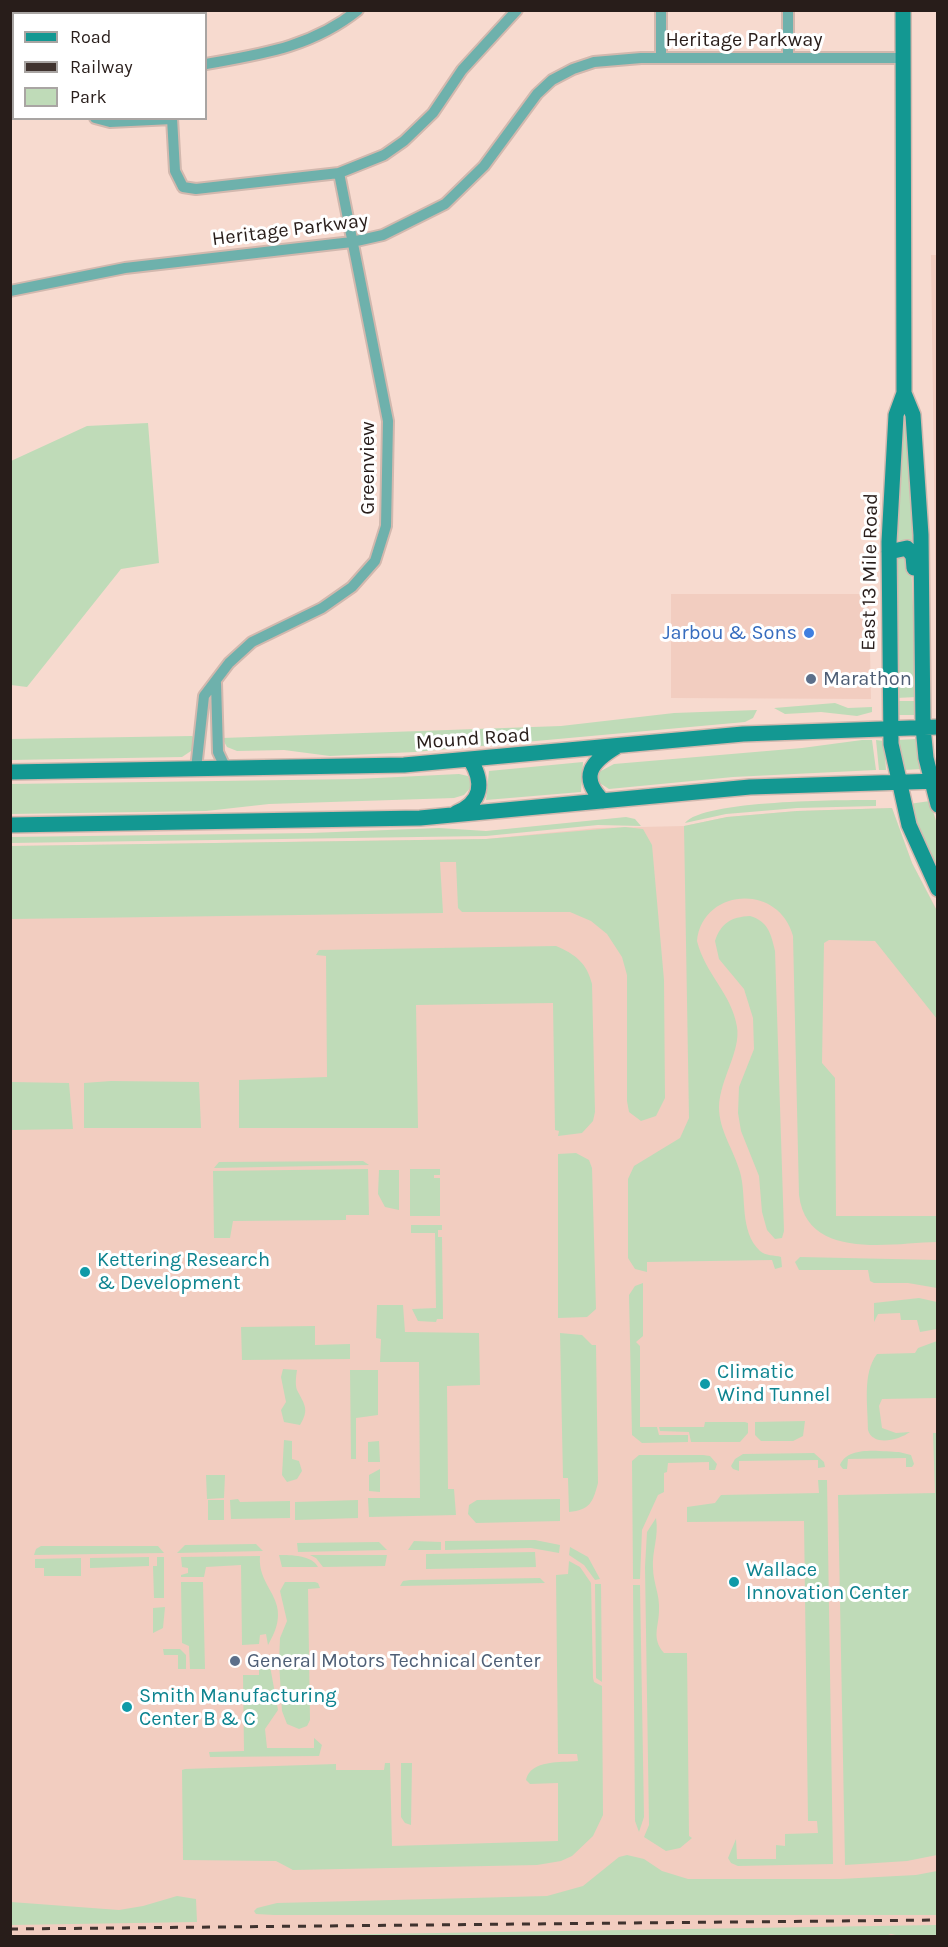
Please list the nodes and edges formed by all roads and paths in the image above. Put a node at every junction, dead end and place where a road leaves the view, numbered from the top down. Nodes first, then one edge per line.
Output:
1 (358, 10) edge
2 (517, 10) edge
3 (661, 10) edge
4 (788, 10) edge
5 (903, 10) edge
6 (788, 57) junction
7 (661, 58) junction
8 (903, 58) junction
9 (207, 64) edge
10 (102, 120) edge
11 (151, 120) edge
12 (172, 120) edge
13 (339, 173) junction
14 (352, 242) junction
15 (10, 291) edge
16 (904, 393) junction
17 (889, 552) junction
18 (922, 615) junction
19 (216, 682) junction
20 (930, 727) edge
21 (890, 728) junction
22 (619, 746) junction
23 (471, 760) junction
24 (196, 769) junction
25 (226, 769) junction
26 (10, 772) edge
27 (934, 781) edge
28 (897, 782) junction
29 (603, 801) junction
30 (938, 805) edge
31 (451, 816) junction
32 (10, 825) edge
33 (938, 889) edge

1 - 9 street
2 - 13 street
3 - 7 street
4 - 6 street
5 - 8 main road, East 13 Mile Road
6 - 7 street, Heritage Parkway
6 - 8 street, Heritage Parkway
7 - 14 street, Heritage Parkway
8 - 16 main road, East 13 Mile Road
10 - 11 street
12 - 13 street
13 - 14 street, Greenview
14 - 15 street, Heritage Parkway
14 - 19 street, Greenview
16 - 17 main road, East 13 Mile Road
16 - 18 main road, East 13 Mile Road
17 - 18 main road
17 - 21 main road, East 13 Mile Road
18 - 20 main road, East 13 Mile Road
19 - 24 street, Greenview
19 - 25 street
20 - 21 main road, Mound Road
20 - 27 main road, East 13 Mile Road
21 - 22 main road, Mound Road
21 - 28 main road, East 13 Mile Road
22 - 23 main road, Mound Road
22 - 29 main road
23 - 25 main road, Mound Road
23 - 31 main road
24 - 25 main road, Mound Road
24 - 26 main road, Mound Road
27 - 28 main road
27 - 30 main road, East 13 Mile Road
28 - 29 main road
28 - 33 main road, East 13 Mile Road
29 - 31 main road
31 - 32 main road

